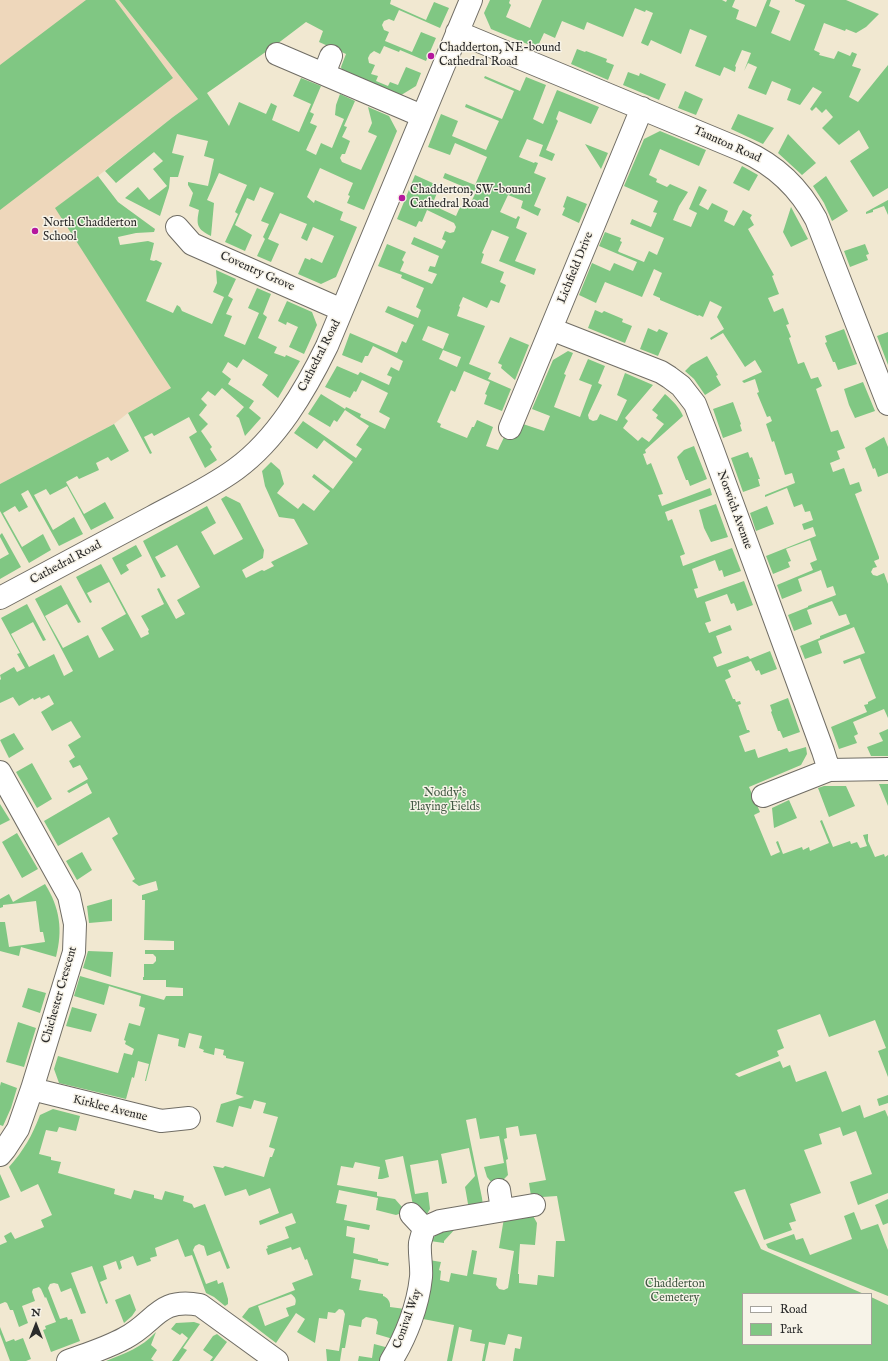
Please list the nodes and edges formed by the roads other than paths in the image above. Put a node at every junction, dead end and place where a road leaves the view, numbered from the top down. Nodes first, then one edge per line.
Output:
1 (471, 0) edge
2 (457, 32) junction
3 (276, 54) dead end
4 (642, 108) junction
5 (422, 116) junction
6 (177, 227) dead end
7 (342, 310) junction
8 (551, 329) junction
9 (888, 404) edge
10 (510, 428) dead end
11 (0, 598) edge
12 (888, 769) edge
13 (829, 770) junction
14 (0, 772) edge
15 (763, 796) dead end
16 (32, 1089) junction
17 (189, 1118) dead end
18 (0, 1155) edge
19 (534, 1205) dead end
20 (68, 1361) edge
21 (276, 1361) edge
22 (391, 1361) edge

1 - 2 street, Cathedral Road
2 - 4 street, Taunton Road
2 - 5 street, Cathedral Road
3 - 5 street
4 - 8 street, Lichfield Drive
4 - 9 street, Taunton Road
5 - 7 street, Cathedral Road
6 - 7 street, Coventry Grove
7 - 11 street, Cathedral Road
8 - 10 street, Lichfield Drive
8 - 13 street, Norwich Avenue
12 - 13 street
13 - 15 street
14 - 16 street, Chichester Crescent
16 - 17 street, Kirklee Avenue
16 - 18 street, Chichester Crescent
19 - 22 street, Conival Way
20 - 21 street

